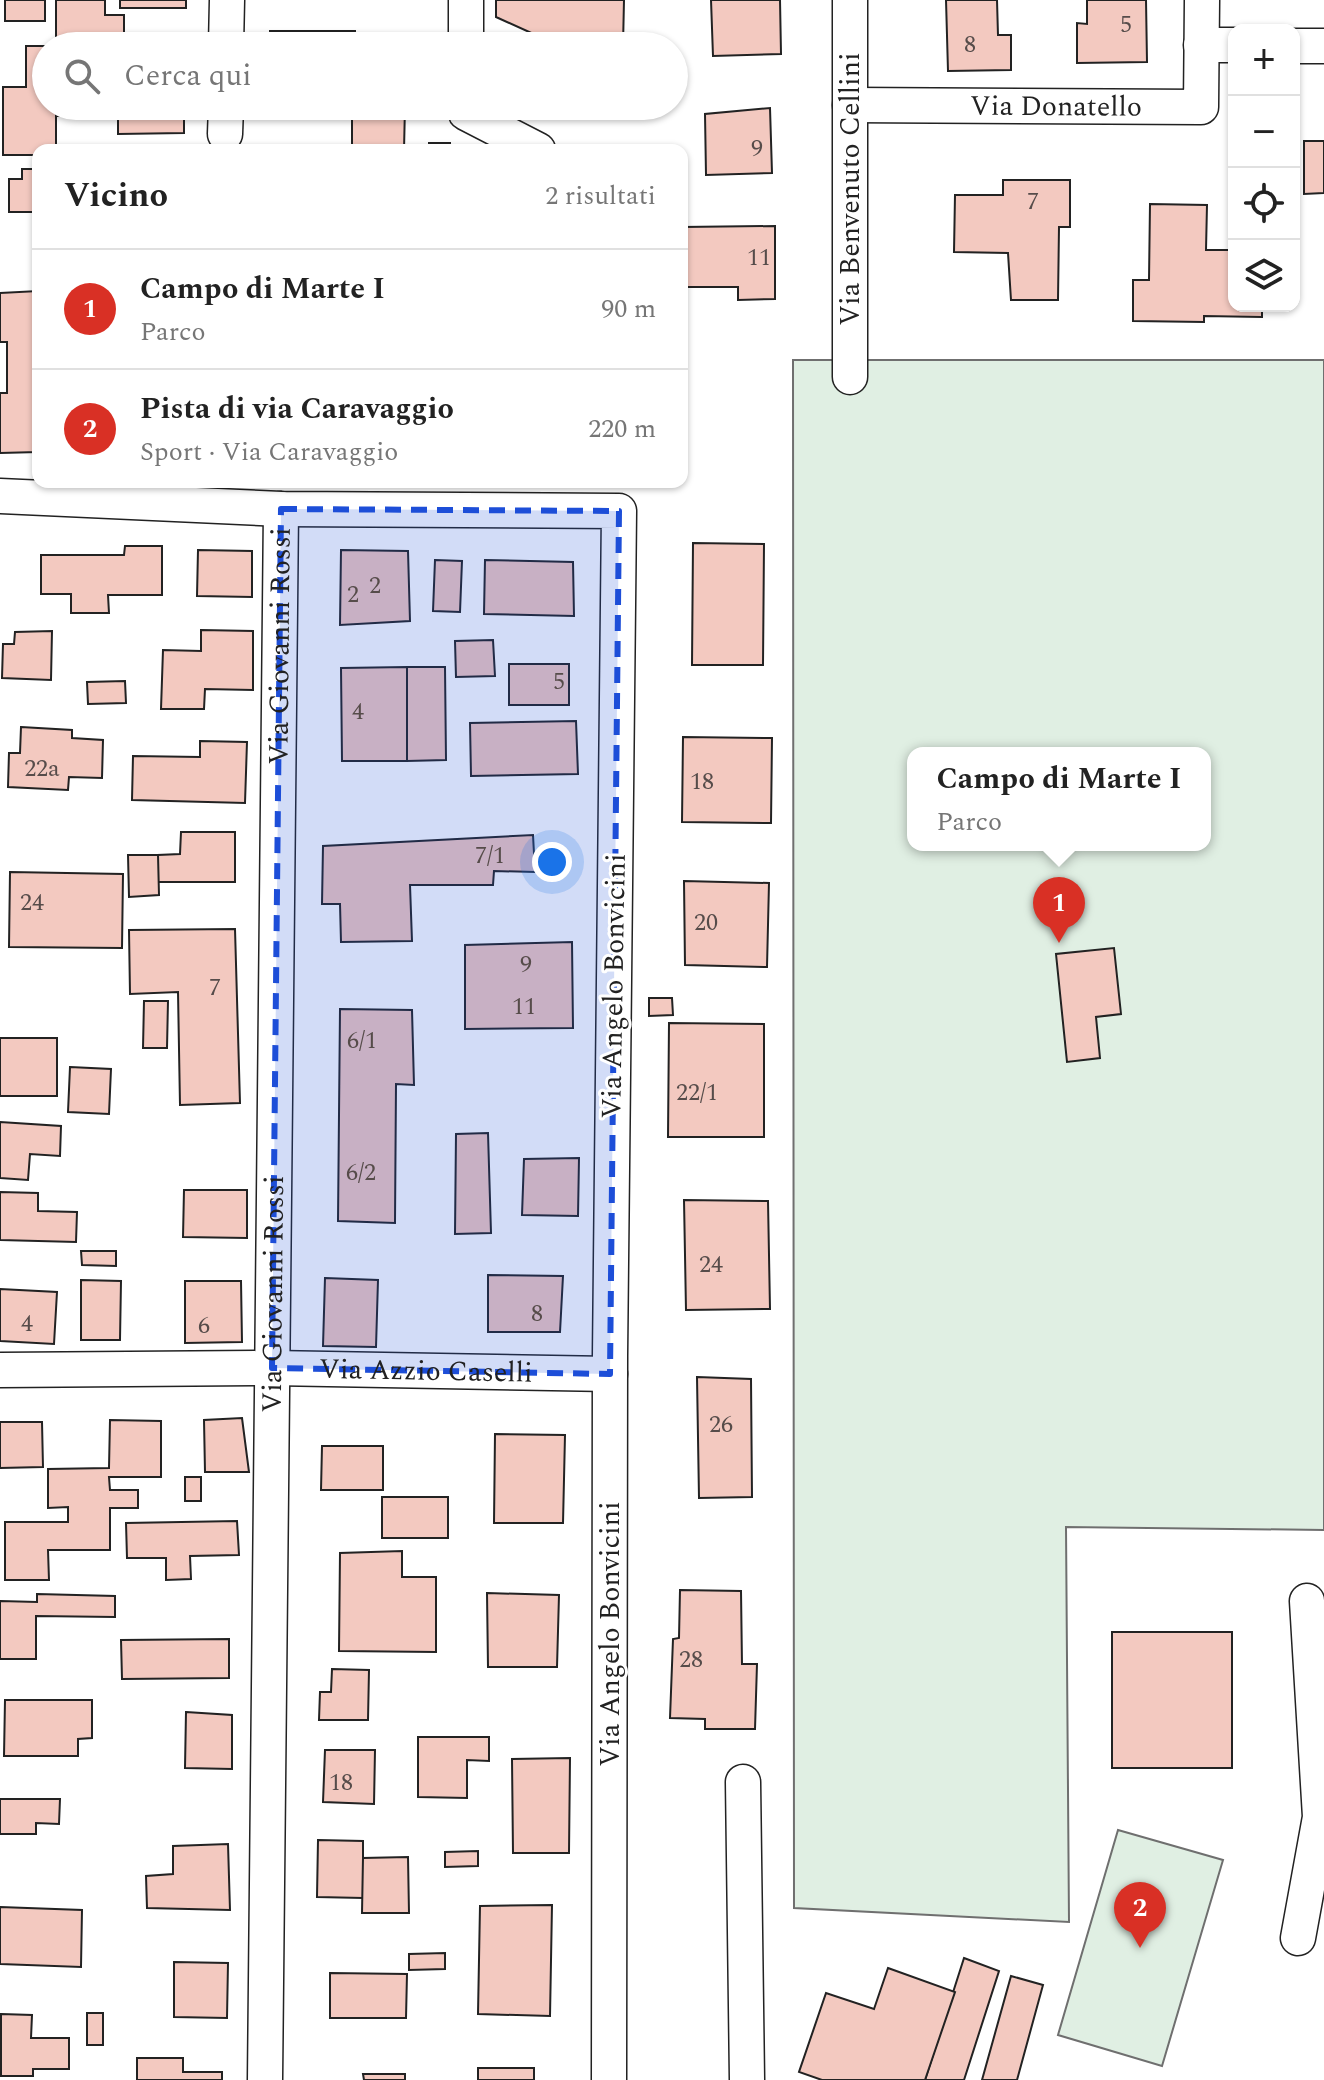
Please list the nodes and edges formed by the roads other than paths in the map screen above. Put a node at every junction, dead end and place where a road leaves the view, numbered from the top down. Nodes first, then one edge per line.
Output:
1 (227, 0) edge
2 (466, 0) edge
3 (850, 0) edge
4 (1202, 0) edge
5 (226, 32) edge
6 (466, 32) edge
7 (1217, 45) edge
8 (1300, 46) edge
9 (1324, 46) edge
10 (850, 105) junction
11 (480, 120) edge
12 (526, 144) edge
13 (850, 377) dead end
14 (0, 496) edge
15 (281, 509) junction
16 (272, 1368) junction
17 (0, 1370) edge
18 (610, 1374) junction
19 (1307, 1601) dead end
20 (743, 1782) dead end
21 (1322, 1817) edge
22 (1298, 1938) dead end
23 (265, 2080) edge
24 (609, 2080) edge
25 (747, 2080) edge

1 - 5 street
2 - 6 street
3 - 10 street, Via Benvenuto Cellini
4 - 7 street, Via Donatello
7 - 10 street, Via Donatello
8 - 9 street
10 - 13 street, Via Benvenuto Cellini
11 - 12 street
14 - 15 street, Via Angelo Bonvicini
15 - 16 street, Via Giovanni Rossi
15 - 18 street, Via Angelo Bonvicini
16 - 17 street, Via Azzio Caselli
16 - 18 street, Via Azzio Caselli
16 - 23 street, Via Giovanni Rossi
18 - 24 street, Via Angelo Bonvicini
19 - 21 street
20 - 25 street
21 - 22 street

